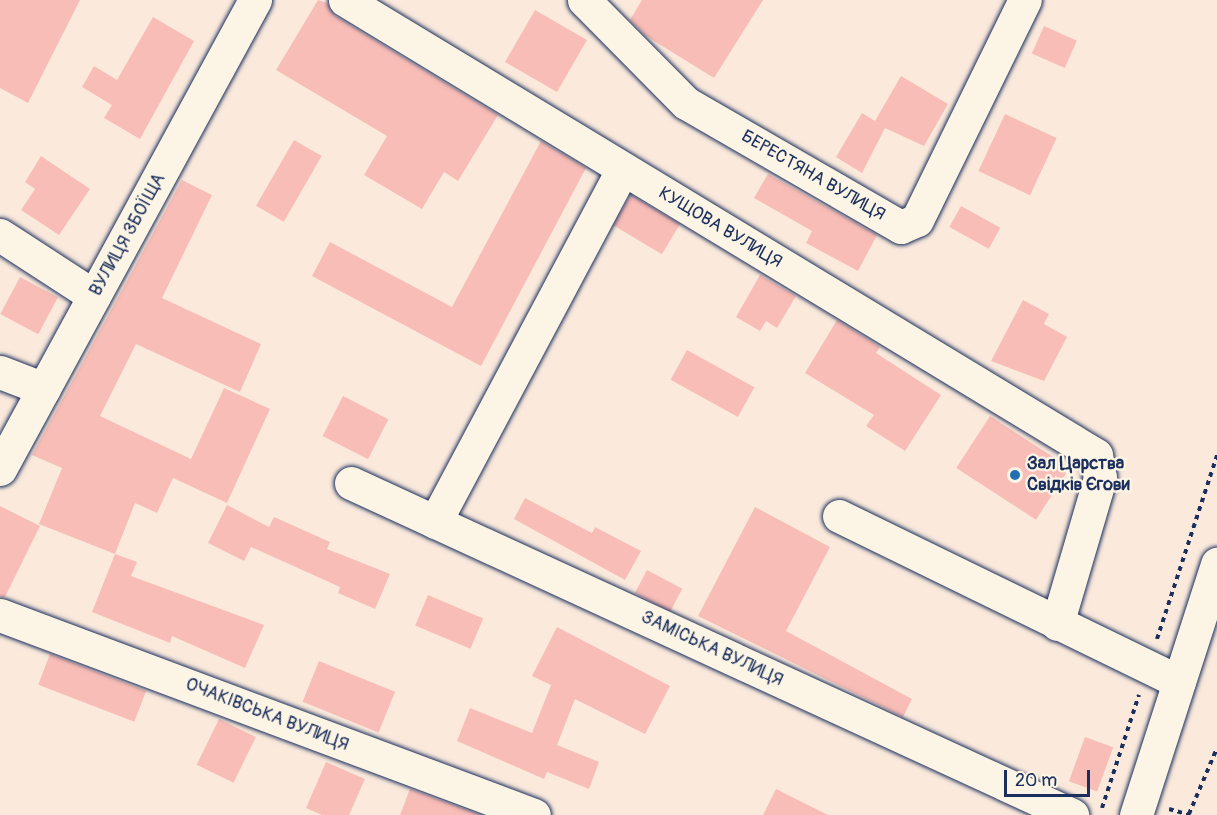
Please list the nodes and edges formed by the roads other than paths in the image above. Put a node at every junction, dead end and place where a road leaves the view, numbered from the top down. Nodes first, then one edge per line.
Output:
1 (255, 0) edge
2 (345, 0) edge
3 (584, 0) edge
4 (1025, 0) edge
5 (623, 169) junction
6 (0, 235) edge
7 (94, 296) junction
8 (0, 372) edge
9 (44, 389) junction
10 (0, 469) edge
11 (351, 483) dead end
12 (839, 516) dead end
13 (435, 522) junction
14 (1217, 564) edge
15 (0, 615) edge
16 (1057, 624) junction
17 (1179, 682) junction
18 (1148, 811) edge
19 (534, 815) edge
20 (1072, 815) edge

1 - 7 street, ВУЛИЦЯ ЗБОЇЩА
2 - 5 street, КУЩОВА ВУЛИЦЯ
3 - 4 street, БЕРЕСТЯНА ВУЛИЦЯ
5 - 13 street
5 - 16 street, КУЩОВА ВУЛИЦЯ
6 - 7 street
7 - 9 street, ВУЛИЦЯ ЗБОЇЩА
8 - 9 street
9 - 10 street, ВУЛИЦЯ ЗБОЇЩА
11 - 13 street, ЗАМІСЬКА ВУЛИЦЯ
12 - 16 street
13 - 20 street, ЗАМІСЬКА ВУЛИЦЯ
14 - 17 street
15 - 19 street, ОЧАКІВСЬКА ВУЛИЦЯ
16 - 17 street
17 - 18 street

